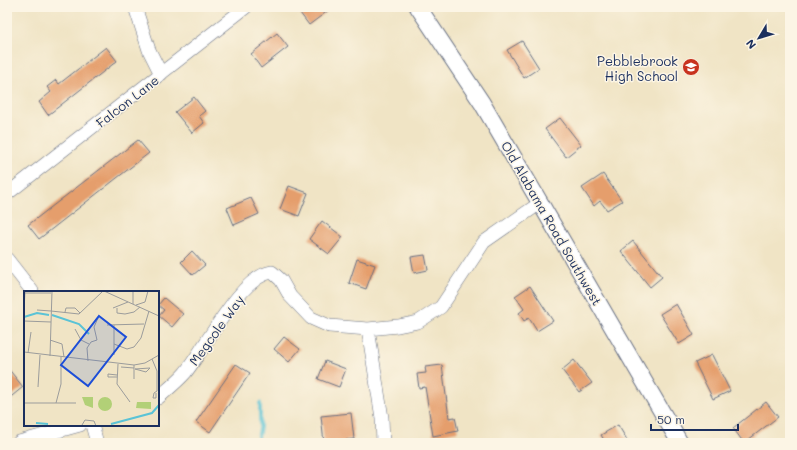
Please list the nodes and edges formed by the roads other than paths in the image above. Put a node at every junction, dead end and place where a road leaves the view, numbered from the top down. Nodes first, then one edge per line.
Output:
1 (135, 7) edge
2 (246, 7) edge
3 (418, 7) edge
4 (161, 74) junction
5 (7, 194) edge
6 (540, 203) junction
7 (7, 259) edge
8 (32, 290) dead end
9 (368, 329) junction
10 (159, 397) edge
11 (76, 426) edge
12 (92, 426) edge
13 (19, 442) dead end
14 (97, 443) edge
15 (383, 443) edge
16 (680, 443) edge

1 - 4 street
2 - 4 street, Falcon Lane
3 - 6 street, Old Alabama Road Southwest
4 - 5 street, Falcon Lane
6 - 9 street, Megcole Way
6 - 16 street, Old Alabama Road Southwest
7 - 8 street
9 - 10 street, Megcole Way
9 - 15 street
11 - 13 street
12 - 14 street

